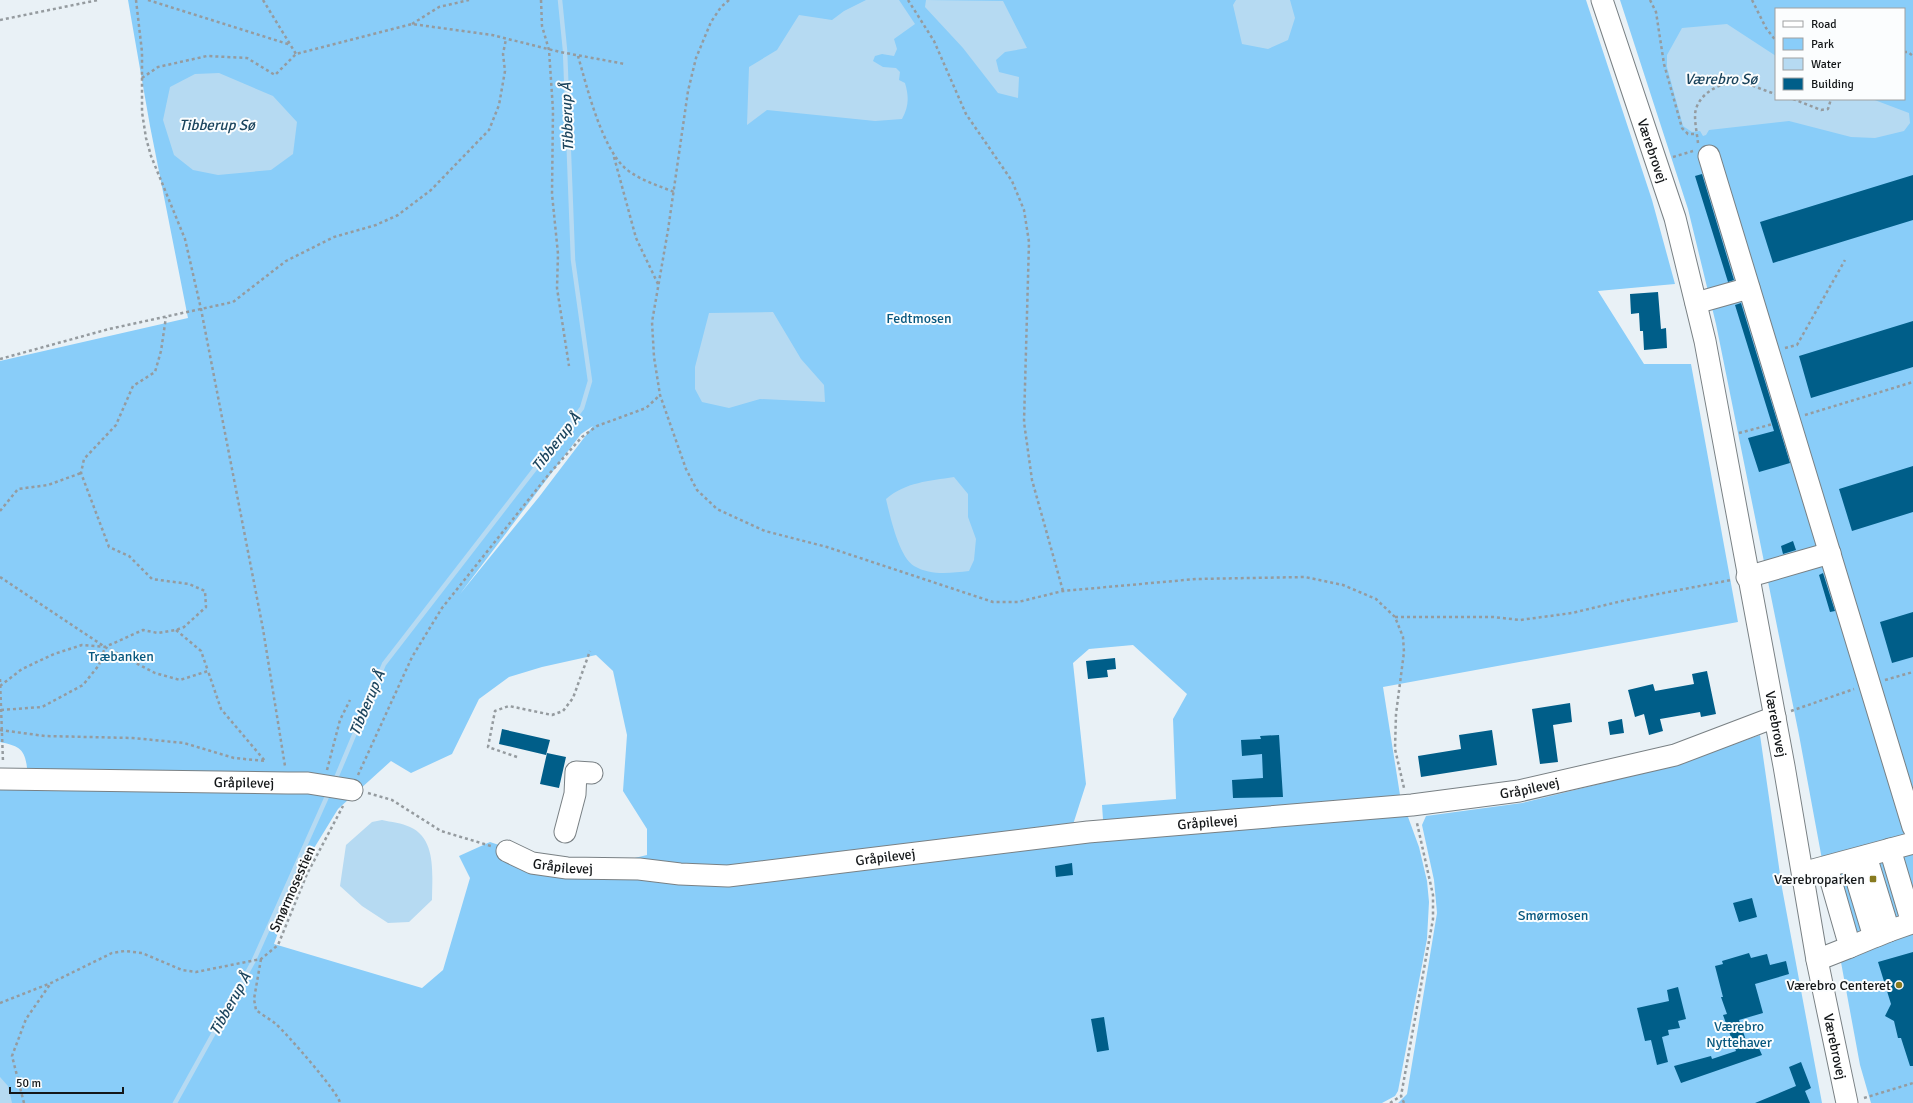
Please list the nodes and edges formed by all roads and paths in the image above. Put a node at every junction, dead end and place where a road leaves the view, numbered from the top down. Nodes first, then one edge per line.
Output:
1 (98, 0) edge
2 (136, 0) edge
3 (148, 0) edge
4 (263, 0) edge
5 (468, 0) edge
6 (541, 0) edge
7 (729, 0) edge
8 (908, 0) edge
9 (1602, 0) edge
10 (1650, 0) edge
11 (1752, 0) edge
12 (0, 20) edge
13 (412, 24) junction
14 (506, 39) junction
15 (1775, 40) edge
16 (291, 46) junction
17 (549, 50) junction
18 (296, 54) junction
19 (578, 55) junction
20 (625, 64) dead end
21 (141, 78) junction
22 (1775, 94) edge
23 (1796, 100) edge
24 (1831, 100) edge
25 (613, 154) junction
26 (1708, 156) joint
27 (1657, 162) junction
28 (674, 192) junction
29 (1845, 260) dead end
30 (658, 285) junction
31 (1749, 288) junction
32 (1696, 303) junction
33 (201, 309) junction
34 (166, 317) junction
35 (1769, 353) junction
36 (0, 359) edge
37 (569, 366) dead end
38 (1913, 382) edge
39 (660, 395) junction
40 (1790, 420) junction
41 (1724, 438) junction
42 (81, 473) junction
43 (0, 511) edge
44 (1830, 553) junction
45 (0, 577) edge
46 (1747, 577) junction
47 (1063, 591) junction
48 (1396, 617) junction
49 (176, 630) junction
50 (105, 647) junction
51 (590, 651) dead end
52 (208, 671) junction
53 (1913, 672) edge
54 (0, 679) edge
55 (1870, 684) junction
56 (0, 686) edge
57 (350, 700) dead end
58 (1, 710) junction
59 (1775, 717) junction
60 (1, 730) edge
61 (517, 757) dead end
62 (265, 761) junction
63 (592, 773) dead end
64 (1, 779) edge
65 (288, 783) junction
66 (323, 786) junction
67 (352, 790) junction
68 (1412, 805) junction
69 (1913, 827) edge
70 (565, 832) dead end
71 (1913, 843) edge
72 (1890, 850) junction
73 (507, 851) joint
74 (1859, 858) junction
75 (1827, 867) junction
76 (1803, 872) junction
77 (1881, 934) junction
78 (1850, 947) junction
79 (261, 959) junction
80 (1817, 960) junction
81 (51, 983) junction
82 (0, 1003) edge
83 (1913, 1083) edge
84 (1401, 1096) junction
85 (1855, 1101) edge
86 (24, 1103) edge
87 (340, 1103) edge
88 (1390, 1103) edge
89 (1404, 1103) edge

1 - 12 path
2 - 21 path
3 - 16 path
4 - 16 path
5 - 13 path
6 - 17 path
7 - 28 path
8 - 47 path
9 - 27 street, Værebrovej
10 - 22 path
11 - 15 path
13 - 14 path
13 - 18 path
14 - 17 path
14 - 33 path
16 - 18 path
17 - 19 path
17 - 37 path
18 - 21 path
19 - 20 path
19 - 25 path
21 - 33 path
23 - 24 path
25 - 28 path
25 - 30 path
26 - 27 path
26 - 31 street
27 - 32 street, Værebrovej
28 - 30 path
29 - 35 path
30 - 39 path
31 - 32 street
31 - 35 street
32 - 41 street, Værebrovej
33 - 34 path
33 - 65 path
34 - 36 path
34 - 42 path
35 - 40 street
38 - 40 path
39 - 47 path
39 - 67 path, Smørmosestien
40 - 41 path
40 - 44 street
41 - 46 street, Værebrovej
42 - 43 path
42 - 49 path
44 - 46 street
44 - 55 street
45 - 50 path
46 - 48 path
46 - 59 street, Værebrovej
47 - 48 path
48 - 68 path
49 - 50 path
49 - 52 path
50 - 52 path
50 - 56 path
50 - 58 path
51 - 61 path
52 - 62 path
53 - 55 path
54 - 56 path
55 - 59 path
55 - 69 street
56 - 58 path
57 - 66 path
58 - 60 path
59 - 68 street, Gråpilevej
59 - 76 street, Værebrovej
60 - 62 path
60 - 64 path
62 - 65 path
63 - 70 street
64 - 65 street, Gråpilevej
65 - 66 street, Gråpilevej
66 - 67 street, Gråpilevej
67 - 73 path
67 - 79 path, Smørmosestien
68 - 73 street, Gråpilevej
68 - 84 path
71 - 72 street
72 - 74 street
72 - 77 street
74 - 75 street
74 - 77 street
75 - 76 street
75 - 78 street
76 - 80 street, Værebrovej
77 - 78 street
78 - 80 street
79 - 81 path, Smørmosestien
79 - 87 path
80 - 85 street, Værebrovej
81 - 82 path, Smørmosestien
81 - 86 path
83 - 85 path
84 - 88 path
84 - 89 path

